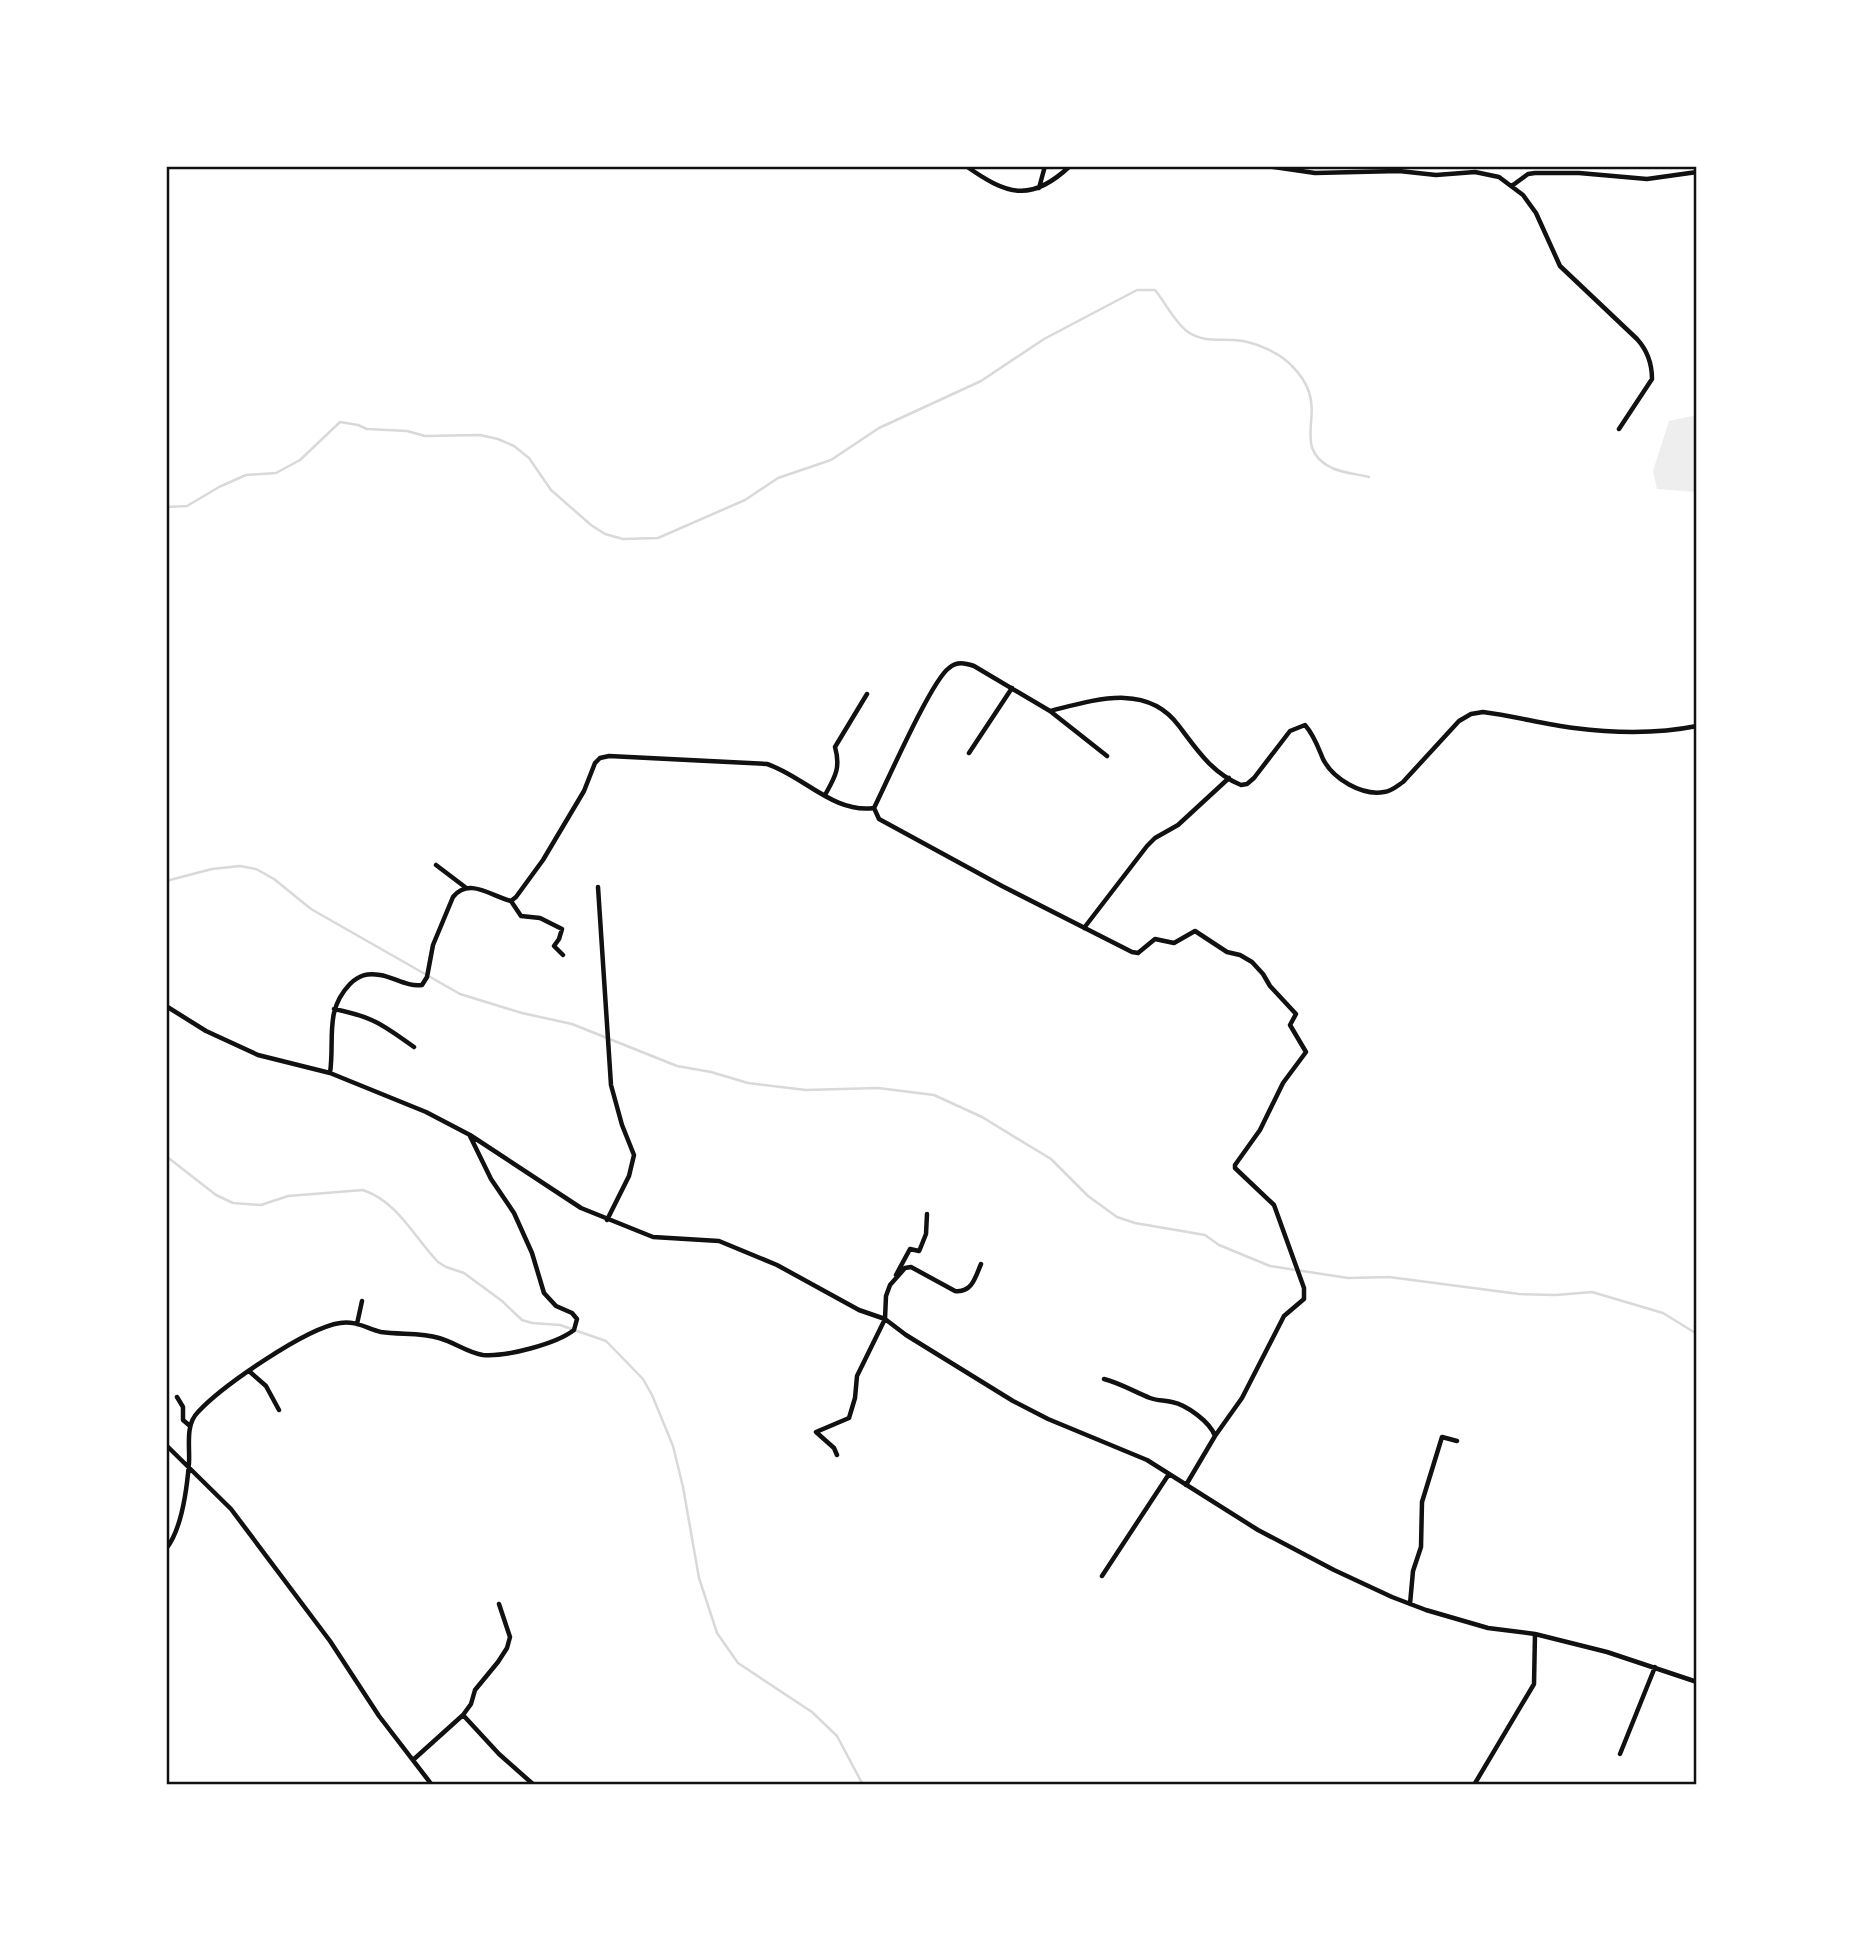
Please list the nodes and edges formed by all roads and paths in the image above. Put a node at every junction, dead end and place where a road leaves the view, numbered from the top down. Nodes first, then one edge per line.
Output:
1 (966, 166) edge
2 (1045, 166) edge
3 (1070, 166) edge
4 (1267, 166) edge
5 (1697, 172) edge
6 (1513, 185) junction
7 (1039, 188) junction
8 (1619, 429) dead end
9 (1012, 688) junction
10 (867, 694) dead end
11 (1050, 710) junction
12 (1697, 726) edge
13 (970, 752) dead end
14 (1107, 756) dead end
15 (1229, 778) junction
16 (825, 795) junction
17 (874, 808) junction
18 (436, 865) dead end
19 (465, 887) junction
20 (598, 887) dead end
21 (511, 901) junction
22 (1084, 928) junction
23 (563, 955) dead end
24 (166, 1006) edge
25 (334, 1009) junction
26 (414, 1047) dead end
27 (330, 1073) junction
28 (470, 1135) junction
29 (927, 1214) dead end
30 (607, 1220) junction
31 (981, 1264) dead end
32 (890, 1284) junction
33 (362, 1301) dead end
34 (885, 1319) junction
35 (357, 1324) junction
36 (248, 1371) junction
37 (1104, 1379) dead end
38 (177, 1397) dead end
39 (279, 1410) dead end
40 (190, 1426) junction
41 (1215, 1436) junction
42 (1457, 1441) dead end
43 (166, 1445) edge
44 (837, 1455) dead end
45 (188, 1468) junction
46 (1169, 1474) junction
47 (1186, 1485) junction
48 (166, 1549) edge
49 (1102, 1576) dead end
50 (499, 1604) dead end
51 (1410, 1604) junction
52 (1535, 1634) junction
53 (1655, 1667) junction
54 (1697, 1682) edge
55 (463, 1716) junction
56 (1620, 1754) dead end
57 (412, 1760) junction
58 (432, 1785) edge
59 (534, 1785) edge
60 (1474, 1785) edge

1 - 7 street
2 - 7 street
3 - 7 street
4 - 6 street
5 - 6 street
6 - 8 street
9 - 11 street
9 - 13 street
9 - 17 street
10 - 16 street
11 - 14 street
11 - 15 street
12 - 15 street
15 - 22 street
16 - 17 street
16 - 21 street
17 - 22 street
18 - 19 street
19 - 21 street
19 - 25 street
20 - 30 street
21 - 23 street
22 - 41 street
24 - 27 street
25 - 26 street
25 - 27 street
27 - 28 street
28 - 30 street
28 - 35 street
29 - 32 street
30 - 34 street
31 - 32 street
32 - 34 street
33 - 35 street
34 - 44 street
34 - 46 street
35 - 36 street
36 - 39 street
36 - 40 street
37 - 41 street
38 - 40 street
40 - 45 street
41 - 47 street
42 - 51 street
43 - 45 street
45 - 48 street
45 - 57 street
46 - 47 street
46 - 49 street
47 - 51 street
50 - 55 street
51 - 52 street
52 - 53 street
52 - 60 street
53 - 54 street
53 - 56 street
55 - 57 street
55 - 59 street
57 - 58 street

